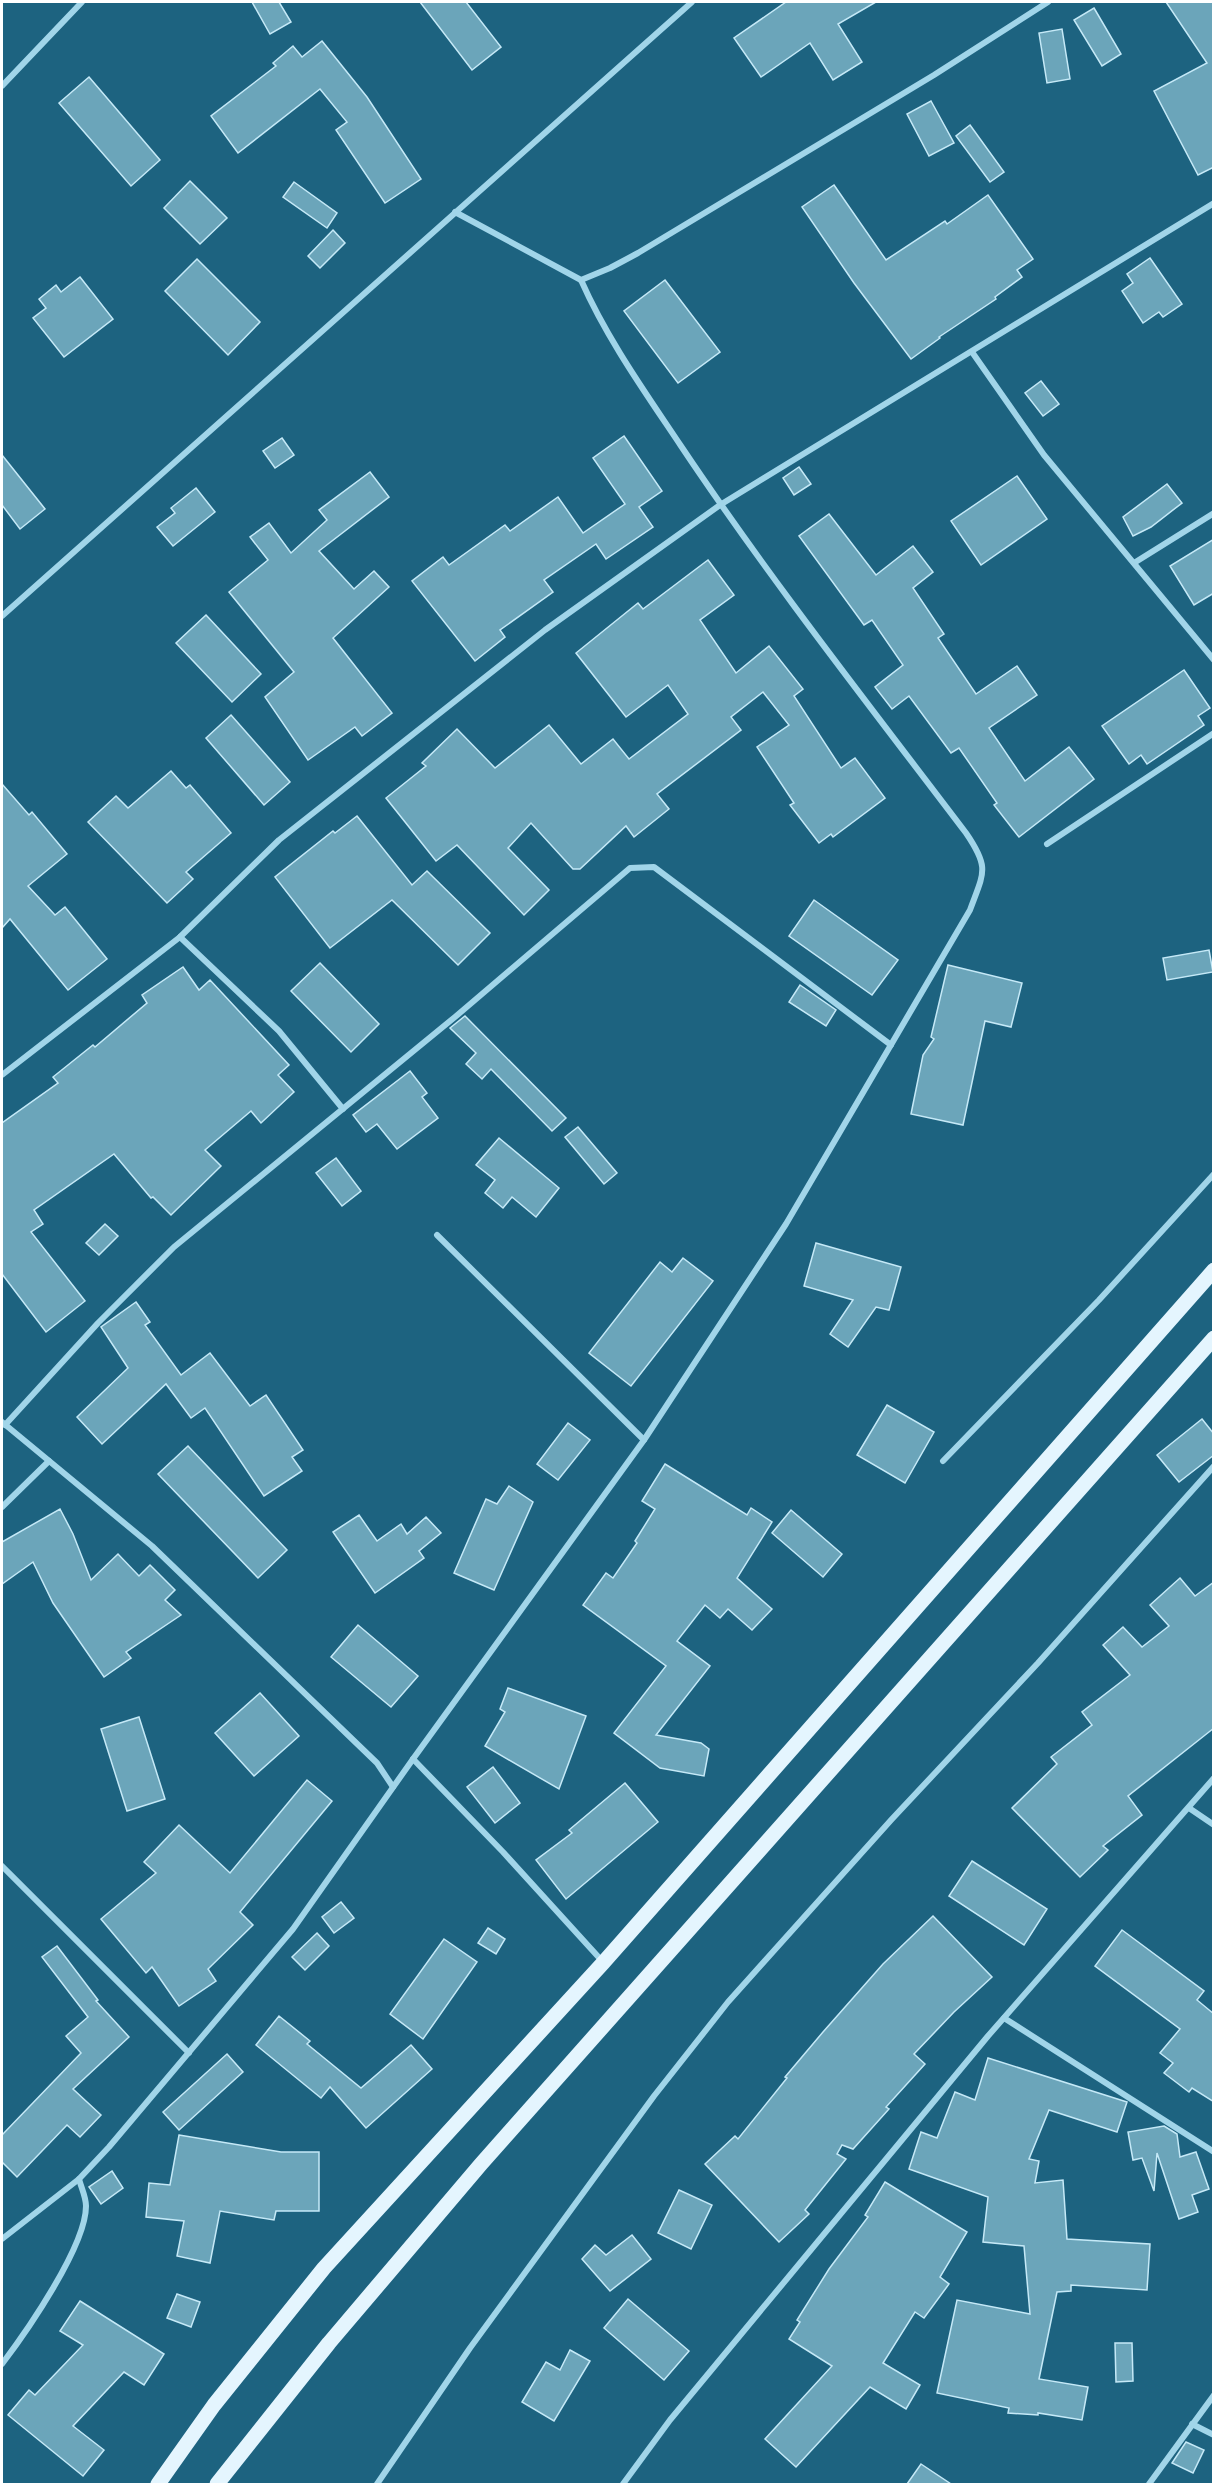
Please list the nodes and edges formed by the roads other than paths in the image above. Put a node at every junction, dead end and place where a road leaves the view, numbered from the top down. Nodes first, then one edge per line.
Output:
1 (82, 2) edge
2 (692, 2) edge
3 (1048, 2) edge
4 (2, 86) edge
5 (1214, 203) edge
6 (455, 212) junction
7 (581, 280) junction
8 (972, 352) junction
9 (720, 505) junction
10 (1214, 513) edge
11 (1134, 563) junction
12 (2, 616) edge
13 (1214, 660) edge
14 (1214, 733) edge
15 (1047, 844) dead end
16 (180, 936) junction
17 (891, 1045) junction
18 (2, 1075) edge
19 (343, 1109) junction
20 (1214, 1174) edge
21 (436, 1235) dead end
22 (1214, 1269) edge
23 (1214, 1338) edge
24 (3, 1423) edge
25 (645, 1440) junction
26 (49, 1461) junction
27 (943, 1461) dead end
28 (1214, 1466) edge
29 (2, 1507) edge
30 (413, 1758) junction
31 (1214, 1778) edge
32 (393, 1787) junction
33 (1189, 1808) junction
34 (1214, 1825) edge
35 (2, 1866) edge
36 (603, 1963) junction
37 (1004, 2018) junction
38 (189, 2053) junction
39 (1214, 2152) edge
40 (79, 2179) junction
41 (2, 2240) edge
42 (2, 2364) edge
43 (1214, 2395) edge
44 (1192, 2424) junction
45 (1214, 2435) edge
46 (158, 2484) edge
47 (217, 2484) edge
48 (377, 2484) edge
49 (622, 2484) edge
50 (1149, 2484) edge

1 - 4 street
2 - 6 street
3 - 7 street
5 - 8 street
6 - 7 street
6 - 12 street
7 - 9 street
8 - 9 street
8 - 11 street
9 - 16 street
9 - 17 street
10 - 11 street
11 - 13 street
14 - 15 street
16 - 18 street
16 - 19 street
17 - 19 street
17 - 25 street
19 - 24 street
20 - 27 street
21 - 25 street
22 - 36 main road
23 - 47 main road
24 - 26 street
25 - 30 street
26 - 29 street
26 - 32 street
28 - 48 street
30 - 32 street
30 - 36 street
31 - 33 street
32 - 38 street
33 - 34 street
33 - 37 street
35 - 38 street
36 - 46 main road
37 - 39 street
37 - 49 street
38 - 40 street
40 - 41 street
40 - 42 street
43 - 44 street
44 - 45 street
44 - 50 street

